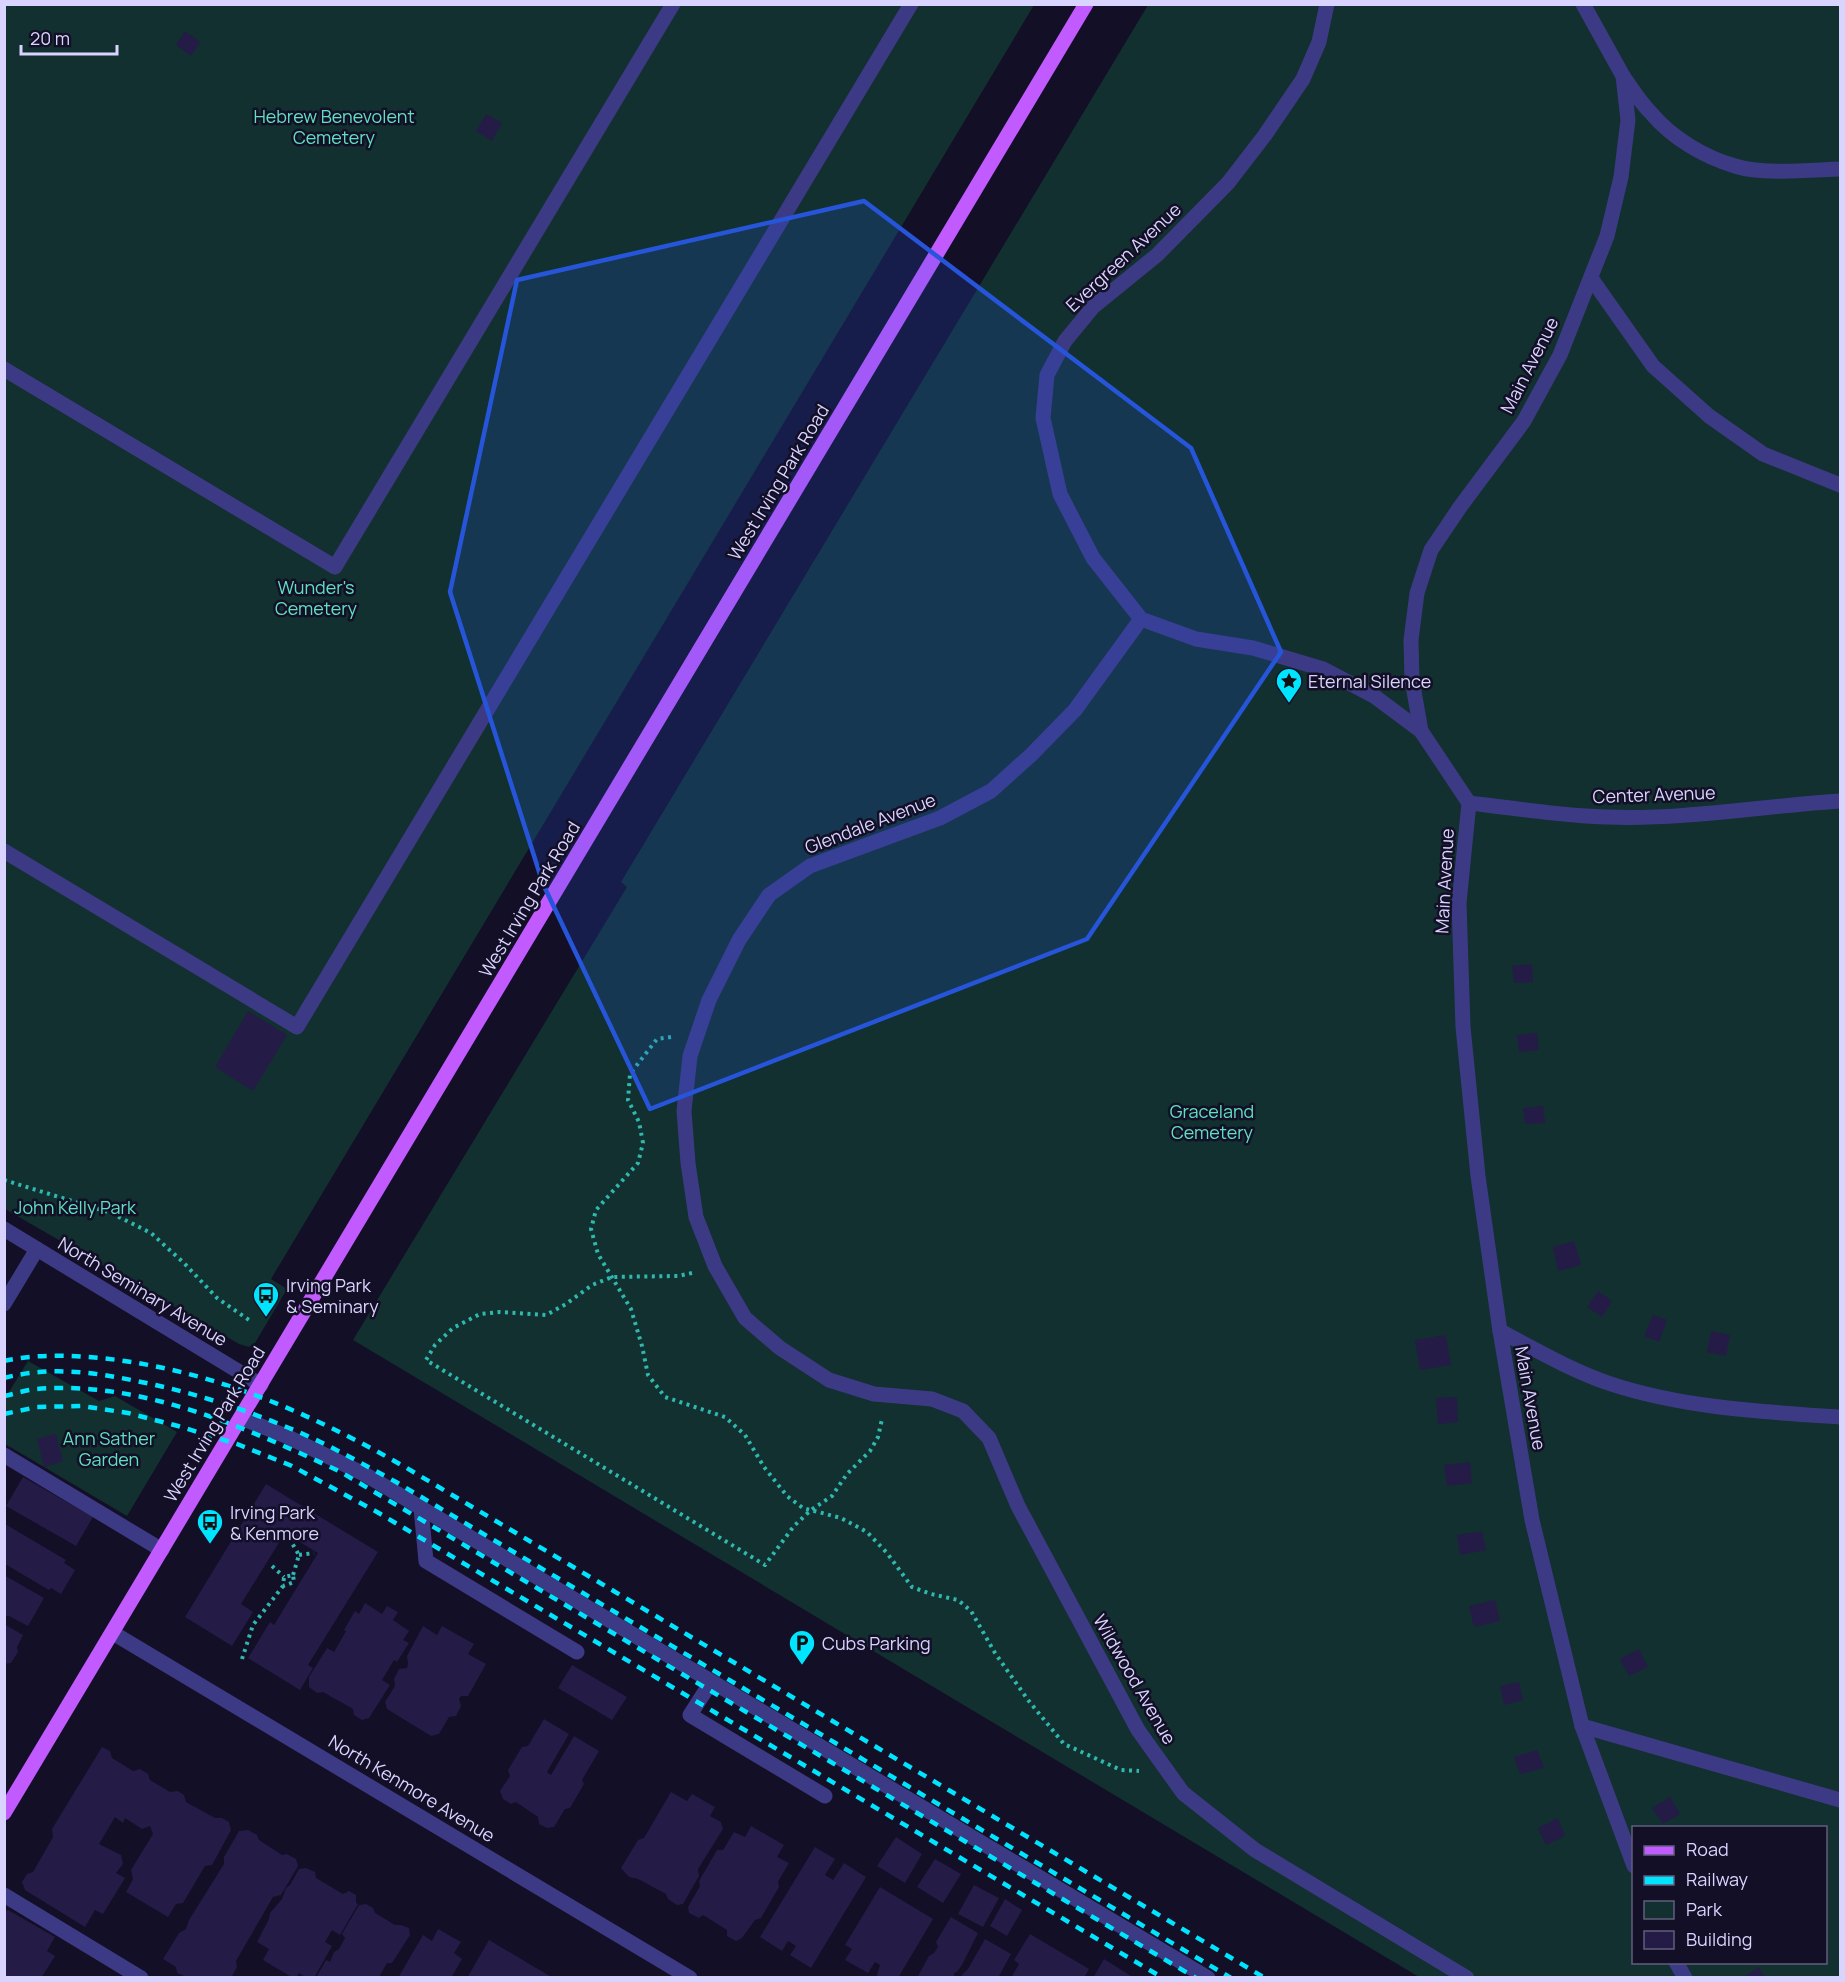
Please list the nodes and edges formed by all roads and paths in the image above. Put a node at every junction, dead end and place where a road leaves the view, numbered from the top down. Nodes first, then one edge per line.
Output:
1 (673, 4) edge
2 (911, 4) edge
3 (1086, 4) edge
4 (1327, 4) edge
5 (1583, 4) edge
6 (1623, 76) junction
7 (1840, 169) edge
8 (1591, 278) junction
9 (4, 369) edge
10 (1840, 485) edge
11 (1141, 619) junction
12 (1421, 731) junction
13 (1840, 801) edge
14 (1469, 803) junction
15 (4, 851) edge
16 (698, 1032) junction
17 (4, 1180) edge
18 (4, 1229) edge
19 (37, 1249) junction
20 (715, 1266) junction
21 (612, 1277) junction
22 (4, 1304) edge
23 (252, 1322) dead end
24 (1500, 1331) junction
25 (261, 1385) junction
26 (887, 1395) junction
27 (241, 1418) junction
28 (1840, 1418) edge
29 (989, 1438) joint
30 (4, 1455) edge
31 (421, 1508) junction
32 (811, 1510) junction
33 (289, 1538) dead end
34 (162, 1550) junction
35 (314, 1553) dead end
36 (299, 1555) junction
37 (272, 1566) dead end
38 (293, 1575) junction
39 (284, 1577) junction
40 (283, 1586) junction
41 (113, 1633) junction
42 (577, 1652) dead end
43 (242, 1659) dead end
44 (711, 1682) junction
45 (1582, 1726) junction
46 (1160, 1761) junction
47 (825, 1796) dead end
48 (1840, 1800) edge
49 (4, 1813) edge
50 (1632, 1861) edge
51 (4, 1895) edge
52 (1677, 1964) edge
53 (141, 1977) edge
54 (690, 1977) edge
55 (1208, 1977) edge
56 (1467, 1977) edge
57 (1685, 1977) edge

1 - 9 street
2 - 15 street
3 - 25 main road, West Irving Park Road
4 - 11 street, Evergreen Avenue
5 - 6 street, Main Avenue
6 - 7 street
6 - 8 street, Main Avenue
8 - 10 street
8 - 12 street, Main Avenue
11 - 12 street
11 - 16 street, Glendale Avenue
12 - 14 street
13 - 14 street, Center Avenue
14 - 24 street, Main Avenue
16 - 20 street, Glendale Avenue
16 - 21 path
17 - 23 path
18 - 19 street, North Seminary Avenue
19 - 22 street
19 - 25 street, North Seminary Avenue
20 - 21 path
20 - 26 street, Glendale Avenue
21 - 32 path
21 - 32 path
24 - 28 street
24 - 45 street, Main Avenue
25 - 27 main road, West Irving Park Road
26 - 29 street, Glendale Avenue
26 - 32 path
27 - 31 street
27 - 34 main road, West Irving Park Road
29 - 46 street, Wildwood Avenue
30 - 34 street
31 - 42 street
31 - 44 street
32 - 46 path
33 - 36 path
34 - 41 main road, West Irving Park Road
35 - 36 path
36 - 38 path
37 - 39 path
38 - 39 path
38 - 40 path
39 - 40 path
40 - 43 path
41 - 49 main road, West Irving Park Road
41 - 54 street, North Kenmore Avenue
44 - 47 street
44 - 55 street
45 - 48 street
45 - 50 street
46 - 56 street, Wildwood Avenue
51 - 53 street
52 - 57 street

